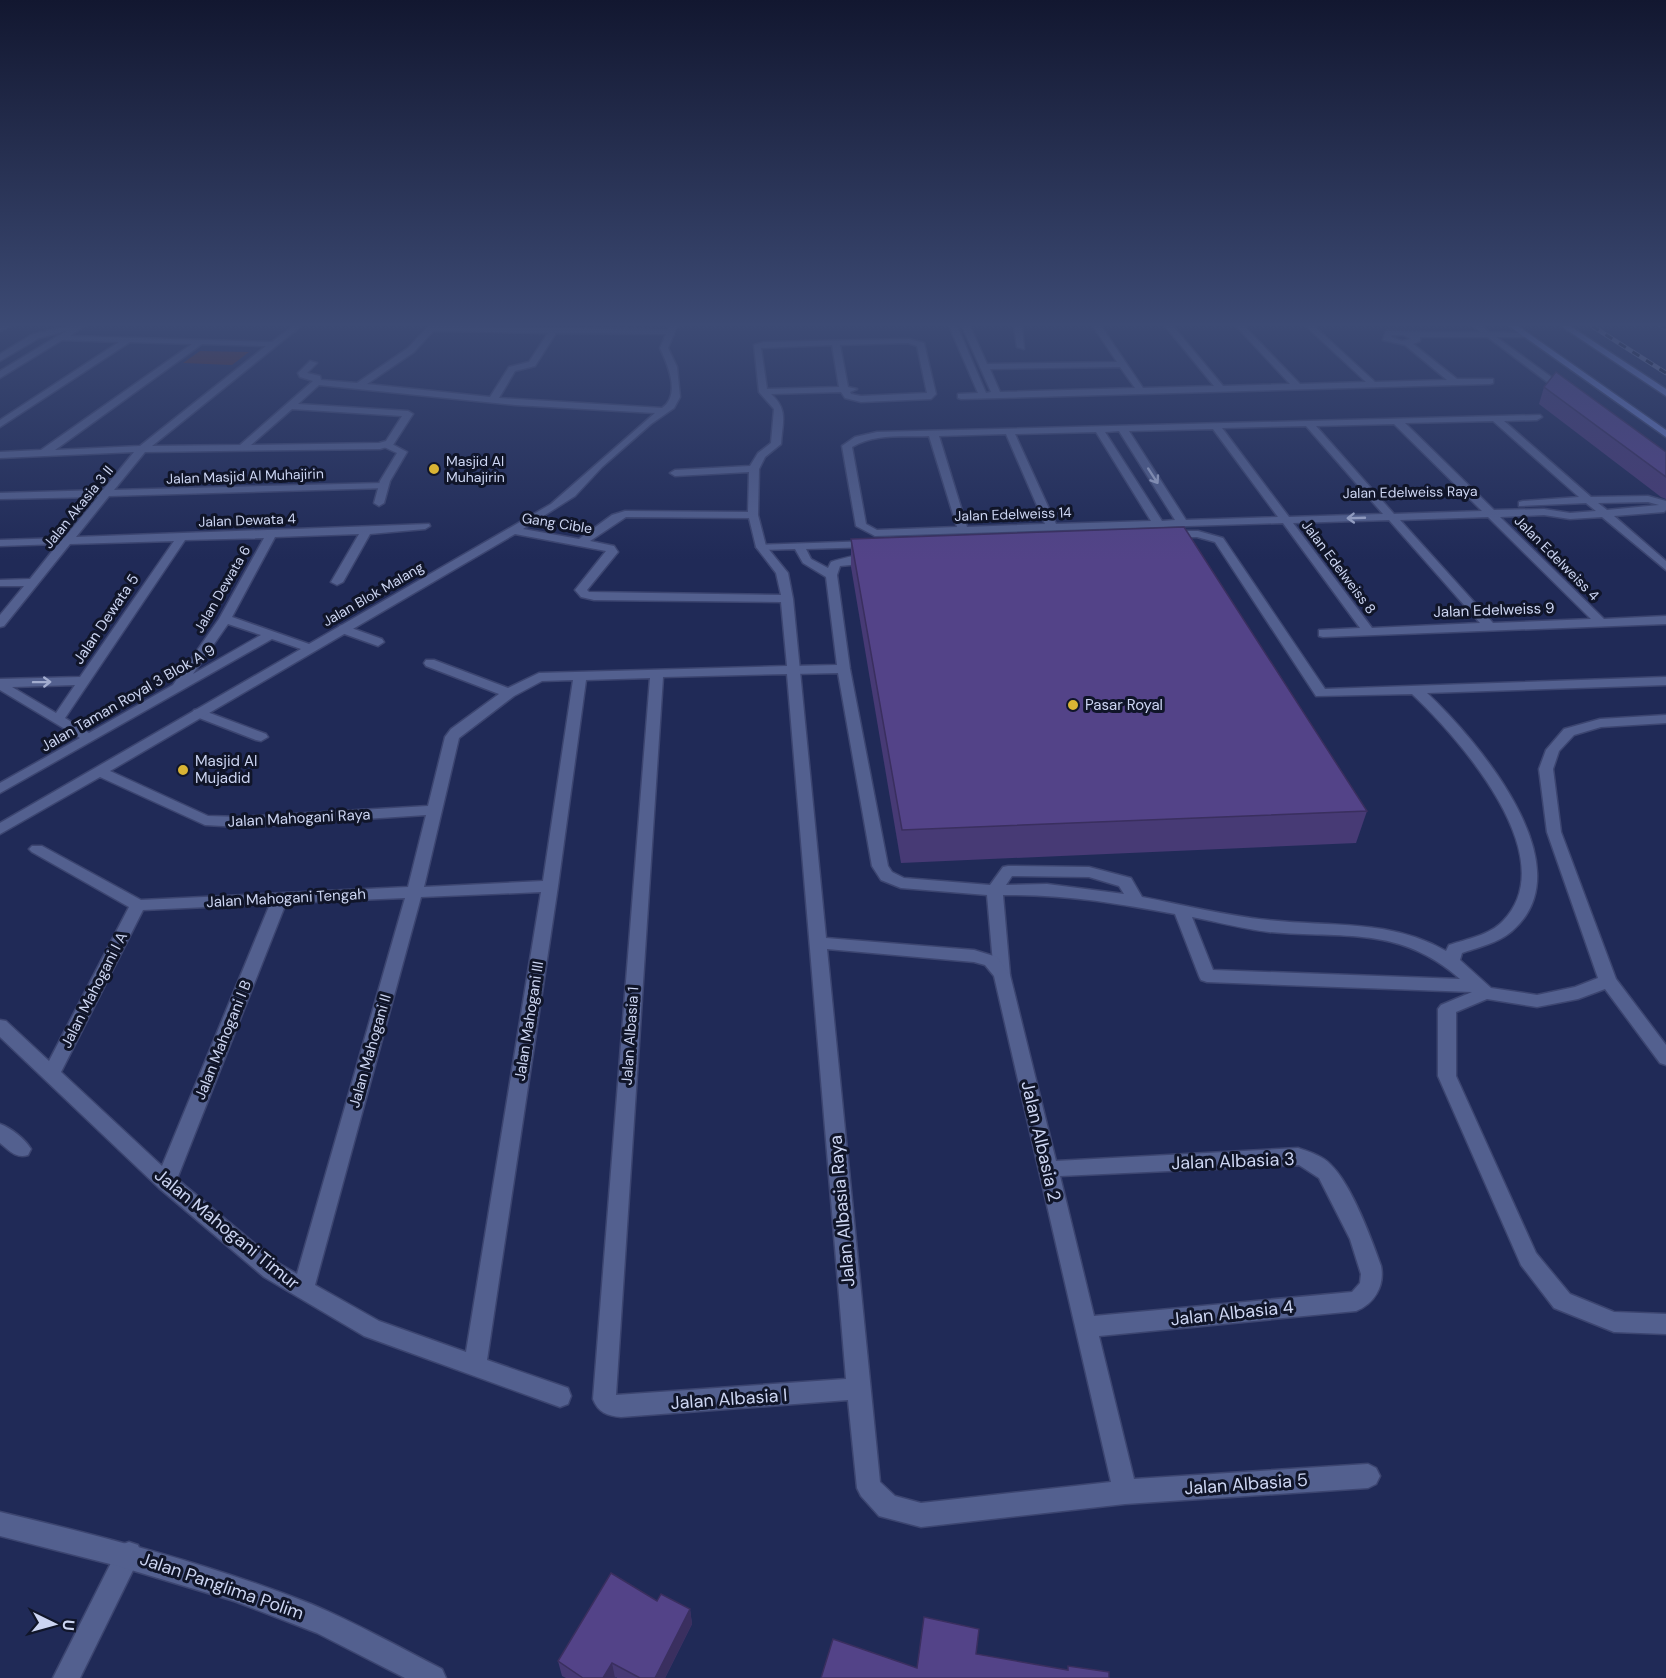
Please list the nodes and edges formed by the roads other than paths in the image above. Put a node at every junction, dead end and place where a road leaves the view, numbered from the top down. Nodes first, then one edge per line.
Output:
1 (30, 404) edge
2 (112, 404) edge
3 (198, 404) edge
4 (560, 404) edge
5 (672, 404) edge
6 (777, 404) edge
7 (1624, 404) edge
8 (291, 406) joint
9 (665, 411) junction
10 (1537, 417) dead end
11 (1495, 418) junction
12 (1396, 420) junction
13 (1308, 423) junction
14 (0, 424) edge
15 (1215, 425) junction
16 (1122, 428) junction
17 (1099, 429) junction
18 (1009, 431) junction
19 (933, 433) junction
20 (1666, 434) edge
21 (383, 445) junction
22 (243, 447) junction
23 (142, 449) junction
24 (44, 453) junction
25 (0, 455) edge
26 (754, 469) junction
27 (675, 473) dead end
28 (383, 486) junction
29 (107, 493) junction
30 (0, 496) edge
31 (1590, 501) junction
32 (379, 502) dead end
33 (1666, 504) edge
34 (1482, 505) junction
35 (1383, 507) junction
36 (1603, 512) junction
37 (753, 514) junction
38 (1153, 514) junction
39 (1177, 514) junction
40 (1491, 514) junction
41 (1282, 515) junction
42 (1392, 517) junction
43 (1183, 524) junction
44 (1159, 525) junction
45 (425, 526) dead end
46 (1052, 528) junction
47 (512, 530) junction
48 (963, 530) junction
49 (366, 531) junction
50 (271, 534) junction
51 (182, 537) junction
52 (68, 540) junction
53 (582, 542) junction
54 (0, 543) edge
55 (799, 546) junction
56 (761, 547) junction
57 (882, 561) edge
58 (1666, 567) edge
59 (831, 575) junction
60 (34, 582) junction
61 (337, 582) dead end
62 (0, 583) edge
63 (787, 599) junction
64 (225, 619) junction
65 (1666, 620) edge
66 (0, 622) edge
67 (1602, 623) junction
68 (1490, 627) junction
69 (343, 629) junction
70 (1368, 631) junction
71 (1323, 633) dead end
72 (271, 635) junction
73 (378, 642) dead end
74 (310, 648) junction
75 (430, 663) dead end
76 (844, 669) junction
77 (793, 670) junction
78 (657, 674) junction
79 (580, 676) junction
80 (84, 681) junction
81 (1666, 681) edge
82 (0, 684) edge
83 (178, 688) junction
84 (1417, 691) junction
85 (509, 693) junction
86 (199, 712) junction
87 (58, 719) junction
88 (1666, 719) edge
89 (261, 737) dead end
90 (89, 738) junction
91 (99, 771) junction
92 (0, 789) edge
93 (436, 810) junction
94 (0, 828) edge
95 (37, 849) dead end
96 (550, 886) junction
97 (994, 890) junction
98 (415, 892) junction
99 (280, 898) junction
100 (138, 905) junction
101 (1181, 909) junction
102 (819, 943) junction
103 (1451, 962) junction
104 (1002, 975) junction
105 (1608, 981) junction
106 (1481, 989) junction
107 (0, 1026) edge
108 (1666, 1058) edge
109 (51, 1074) junction
110 (0, 1132) edge
111 (21, 1149) dead end
112 (1048, 1169) junction
113 (166, 1182) junction
114 (1370, 1285) joint
115 (303, 1290) junction
116 (1666, 1324) edge
117 (1086, 1327) junction
118 (475, 1367) junction
119 (858, 1389) junction
120 (560, 1396) dead end
121 (604, 1399) joint
122 (1368, 1476) dead end
123 (1125, 1492) junction
124 (0, 1524) edge
125 (129, 1554) junction
126 (66, 1678) edge
127 (433, 1678) edge

1 - 14 street
2 - 24 street
3 - 23 street, Jalan Akasia 3 II
4 - 9 street
5 - 9 street
6 - 26 street
7 - 20 main road
8 - 21 street
8 - 22 street
9 - 47 street, Jalan Blok Malang
10 - 11 street
11 - 12 street
11 - 31 street
12 - 13 street
12 - 34 street, Jalan Edelweiss 4
13 - 15 street
13 - 35 street
15 - 16 street
15 - 41 street, Jalan Edelweiss 8
16 - 17 street
16 -> 39 street
17 - 18 street
17 - 38 street
18 - 19 street
18 - 46 street
19 - 48 street
19 - 48 street, Jalan Edelweiss 14
21 - 22 street
21 - 28 street
22 - 23 street
23 - 24 street
23 - 29 street, Jalan Akasia 3 II
24 - 25 street
26 - 27 street
26 - 37 street
28 - 29 street, Jalan Masjid Al Muhajirin
28 - 32 street
29 - 30 street, Jalan Masjid Al Muhajirin
29 - 52 street, Jalan Akasia 3 II
31 - 33 street, Jalan Edelweiss Raya
31 - 34 street, Jalan Edelweiss Raya
31 - 36 street
33 - 36 street, Jalan Edelweiss Raya
34 - 35 street, Jalan Edelweiss Raya
34 - 40 street, Jalan Edelweiss 4
35 - 41 street, Jalan Edelweiss Raya
35 - 42 street
36 - 40 street, Jalan Edelweiss Raya
36 - 58 street
37 - 53 street
37 - 56 street
38 - 39 street, Jalan Edelweiss Raya
38 - 44 street
39 - 41 street, Jalan Edelweiss Raya
39 - 43 street
40 - 42 street, Jalan Edelweiss Raya
40 - 67 street, Jalan Edelweiss 4
42 -> 41 street, Jalan Edelweiss Raya
41 - 43 street, Jalan Edelweiss Raya
41 - 70 street, Jalan Edelweiss 8
42 - 68 street
43 - 44 street, Jalan Edelweiss Raya
44 - 46 street, Jalan Edelweiss 14
45 - 49 street, Jalan Dewata 4
46 - 48 street, Jalan Edelweiss 14
47 - 53 street, Gang Cible
47 - 69 street, Jalan Blok Malang
49 - 50 street, Jalan Dewata 4
49 - 61 street
50 - 51 street, Jalan Dewata 4
50 - 64 street, Jalan Dewata 6
51 - 52 street, Jalan Dewata 4
51 - 80 street, Jalan Dewata 5
52 - 54 street, Jalan Dewata 4
52 - 60 street, Jalan Akasia 3 II
53 - 63 street, Gang Cible
55 - 56 street
55 - 59 street
55 - 84 street
56 - 63 street, Jalan Albasia Raya
57 - 59 street
59 - 76 street
60 - 62 street
60 - 66 street, Jalan Akasia 3 II
63 - 77 street, Jalan Albasia Raya
64 - 72 street
64 - 83 street, Jalan Dewata 6
65 - 67 street, Jalan Edelweiss 9
67 - 68 street, Jalan Edelweiss 9
68 - 70 street, Jalan Edelweiss 9
69 - 73 street
69 - 74 street, Jalan Blok Malang
70 - 71 street, Jalan Edelweiss 9
72 - 74 street
72 - 83 street, Jalan Taman Royal 3 Blok A 9
74 - 86 street, Jalan Blok Malang
75 - 85 street
76 - 77 street
76 - 97 street
77 - 78 street
77 - 102 street, Jalan Albasia Raya
78 - 79 street
78 - 121 street, Jalan Albasia 1
79 - 85 street
79 - 96 street, Jalan Mahogani III
82 -> 80 street
80 - 87 street, Jalan Dewata 5
81 - 84 street
82 - 87 street
83 - 90 street, Jalan Taman Royal 3 Blok A 9
84 - 103 street
85 - 93 street
86 - 89 street
86 - 91 street, Jalan Blok Malang
87 - 90 street
88 - 105 street
90 - 92 street, Jalan Taman Royal 3 Blok A 9
91 - 93 street, Jalan Mahogani Raya
91 - 94 street, Jalan Blok Malang
93 - 98 street, Jalan Mahogani II
95 - 100 street
96 - 98 street, Jalan Mahogani Tengah
96 - 118 street, Jalan Mahogani III
97 - 101 street
97 - 104 street, Jalan Albasia 2
98 - 99 street, Jalan Mahogani Tengah
98 - 115 street, Jalan Mahogani II
99 - 100 street, Jalan Mahogani Tengah
99 - 113 street, Jalan Mahogani I B
100 - 109 street, Jalan Mahogani I A
101 - 103 street
101 - 106 street
102 - 104 street
102 - 119 street, Jalan Albasia Raya
103 - 106 street
104 - 112 street, Jalan Albasia 2
105 - 106 street
105 - 108 street
106 - 116 street
107 - 109 street, Jalan Mahogani Timur
109 - 113 street, Jalan Mahogani Timur
110 - 111 street
112 - 114 street, Jalan Albasia 3
112 - 117 street, Jalan Albasia 2
113 - 115 street, Jalan Mahogani Timur
114 - 117 street, Jalan Albasia 4
115 - 118 street, Jalan Mahogani Timur
117 - 123 street, Jalan Albasia 2
118 - 120 street, Jalan Mahogani Timur
119 - 121 street, Jalan Albasia I
119 - 123 street, Jalan Albasia Raya
122 - 123 street, Jalan Albasia 5
124 - 125 street, Jalan Panglima Polim
125 - 126 street
125 - 127 street, Jalan Panglima Polim

